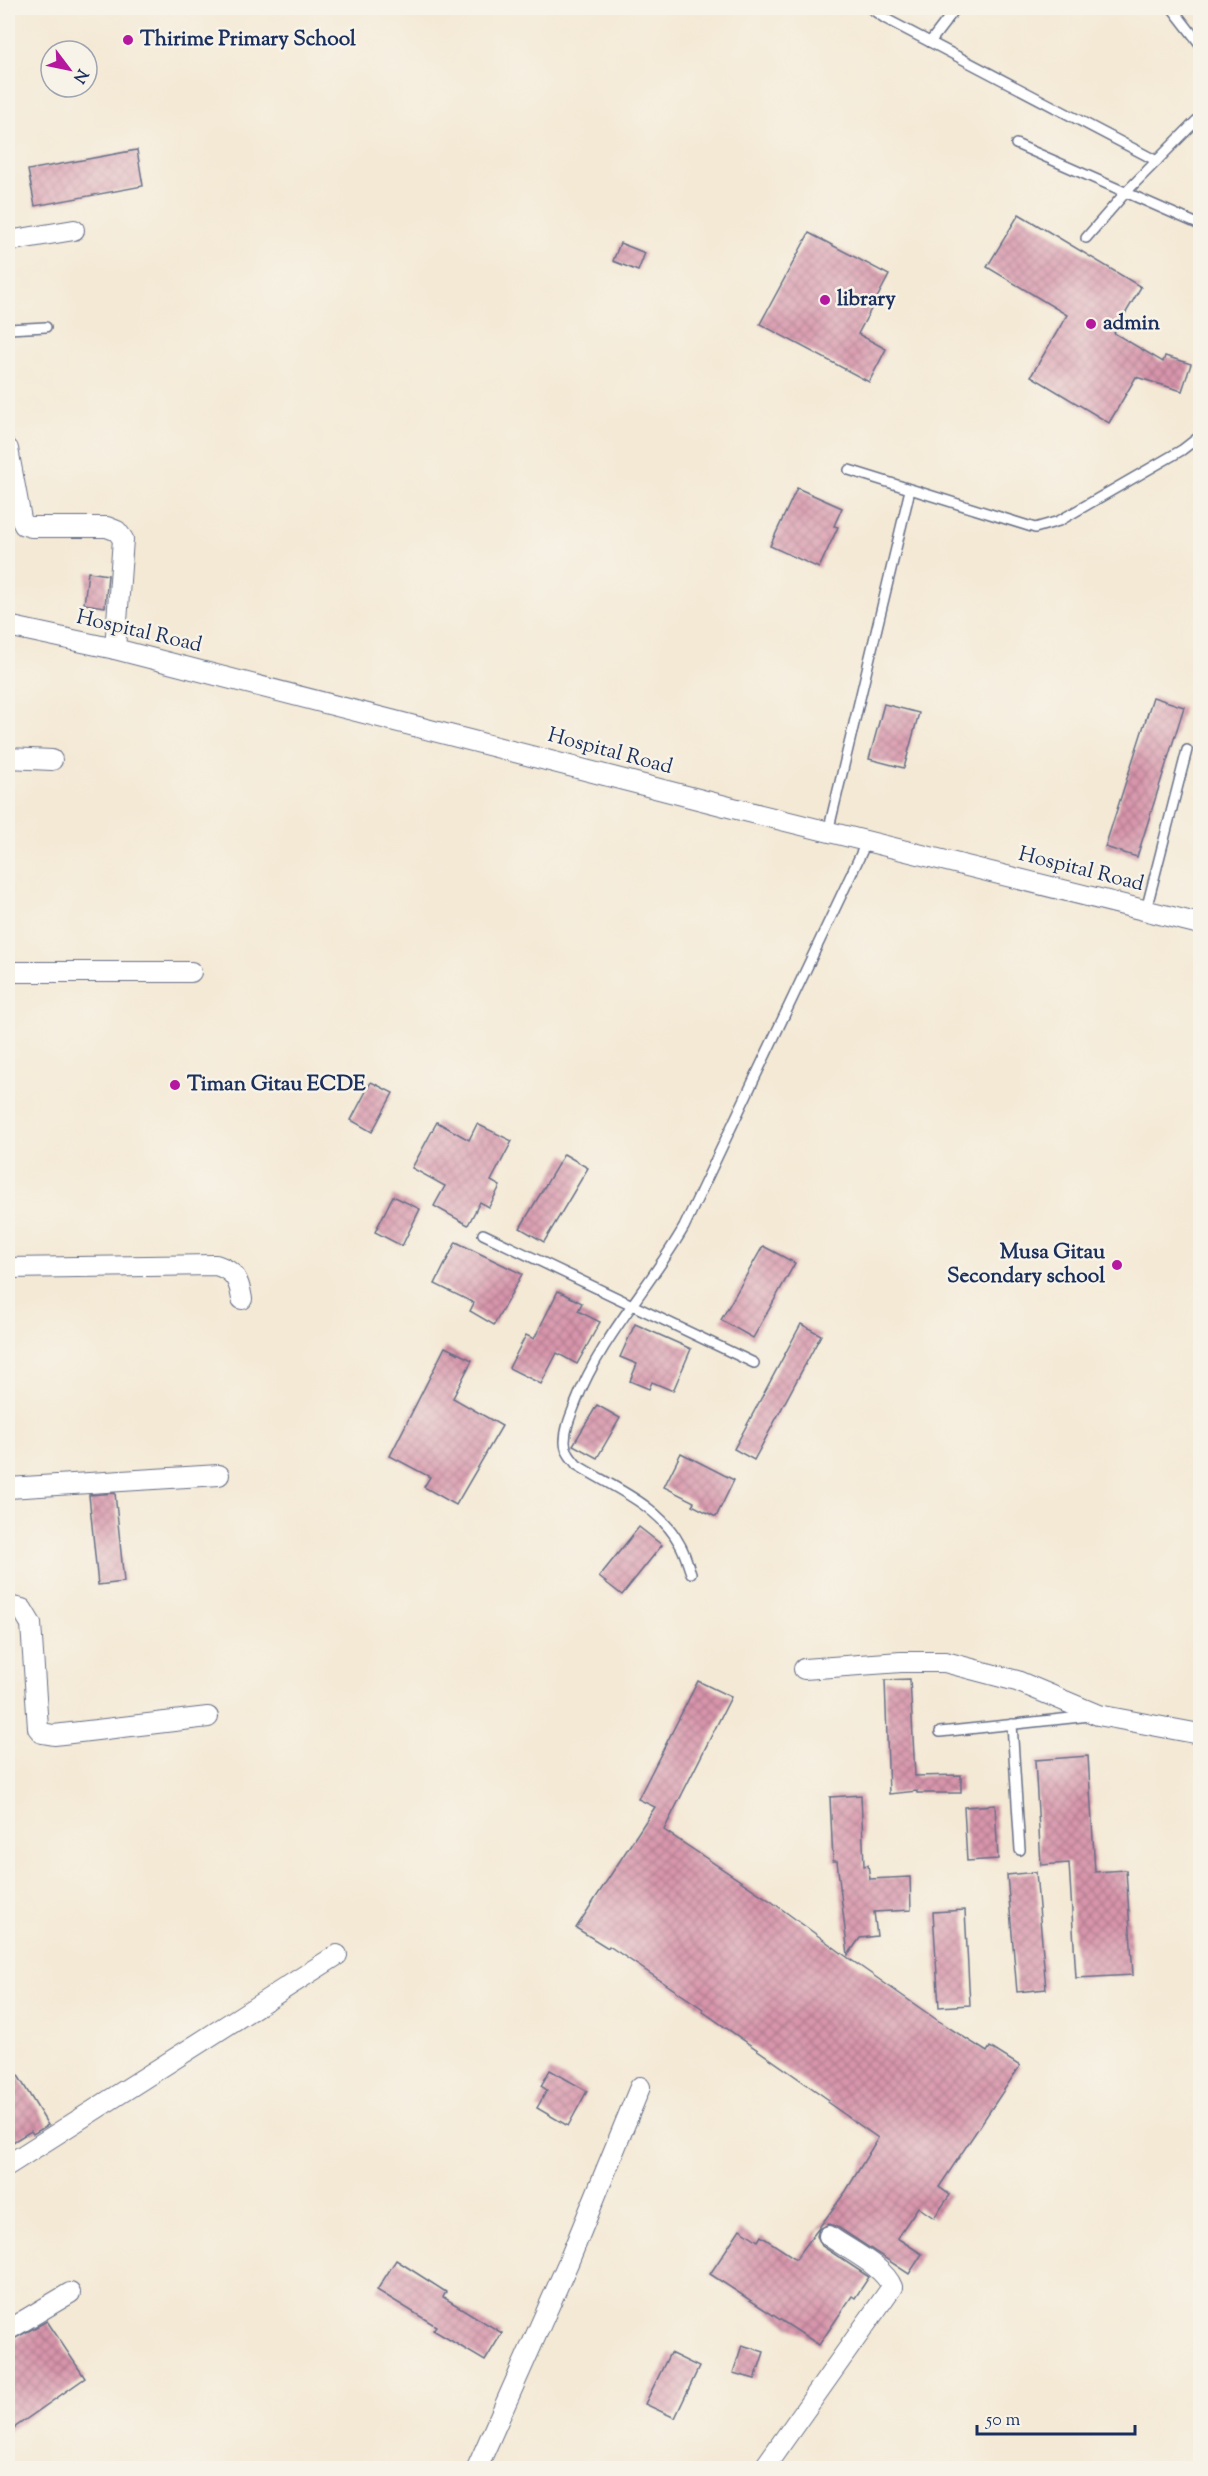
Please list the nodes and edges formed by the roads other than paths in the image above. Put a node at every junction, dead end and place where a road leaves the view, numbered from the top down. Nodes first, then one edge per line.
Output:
1 (870, 8) edge
2 (956, 8) edge
3 (1172, 8) edge
4 (930, 42) junction
5 (1200, 44) edge
6 (1200, 117) edge
7 (1016, 144) dead end
8 (1157, 161) junction
9 (1126, 192) junction
10 (1200, 225) edge
11 (74, 230) dead end
12 (1086, 238) dead end
13 (8, 241) edge
14 (46, 327) dead end
15 (8, 329) edge
16 (1200, 436) edge
17 (8, 449) edge
18 (849, 471) dead end
19 (910, 490) junction
20 (8, 626) edge
21 (115, 649) junction
22 (1187, 750) dead end
23 (8, 758) edge
24 (52, 760) dead end
25 (828, 832) junction
26 (867, 841) junction
27 (1146, 910) junction
28 (1200, 924) edge
29 (8, 972) edge
30 (191, 972) dead end
31 (483, 1234) dead end
32 (8, 1268) edge
33 (242, 1299) dead end
34 (632, 1305) junction
35 (753, 1363) dead end
36 (219, 1475) dead end
37 (8, 1488) edge
38 (691, 1573) dead end
39 (8, 1606) edge
40 (804, 1669) dead end
41 (1098, 1715) junction
42 (208, 1717) dead end
43 (1012, 1724) junction
44 (940, 1732) dead end
45 (1200, 1734) edge
46 (1020, 1850) dead end
47 (337, 1955) dead end
48 (640, 2087) dead end
49 (8, 2165) edge
50 (829, 2236) dead end
51 (69, 2294) dead end
52 (8, 2330) edge
53 (477, 2469) edge
54 (764, 2469) edge

1 - 4 lane
2 - 4 lane
3 - 5 lane
4 - 8 lane
6 - 8 lane
7 - 9 lane
8 - 9 lane
9 - 10 lane
9 - 12 lane
11 - 13 street
14 - 15 lane
16 - 19 lane
17 - 21 street
18 - 19 lane
19 - 25 lane
20 - 21 street, Hospital Road
21 - 25 street, Hospital Road
22 - 27 lane
23 - 24 street
25 - 26 street, Hospital Road
26 - 27 street, Hospital Road
26 - 34 lane
27 - 28 street, Hospital Road
29 - 30 street
31 - 34 lane
32 - 33 street
34 - 35 lane
34 - 38 lane
36 - 37 street
39 - 42 street
40 - 41 street
41 - 43 lane
41 - 45 street
43 - 44 lane
43 - 46 lane
47 - 49 street
48 - 53 street
50 - 54 street
51 - 52 street

